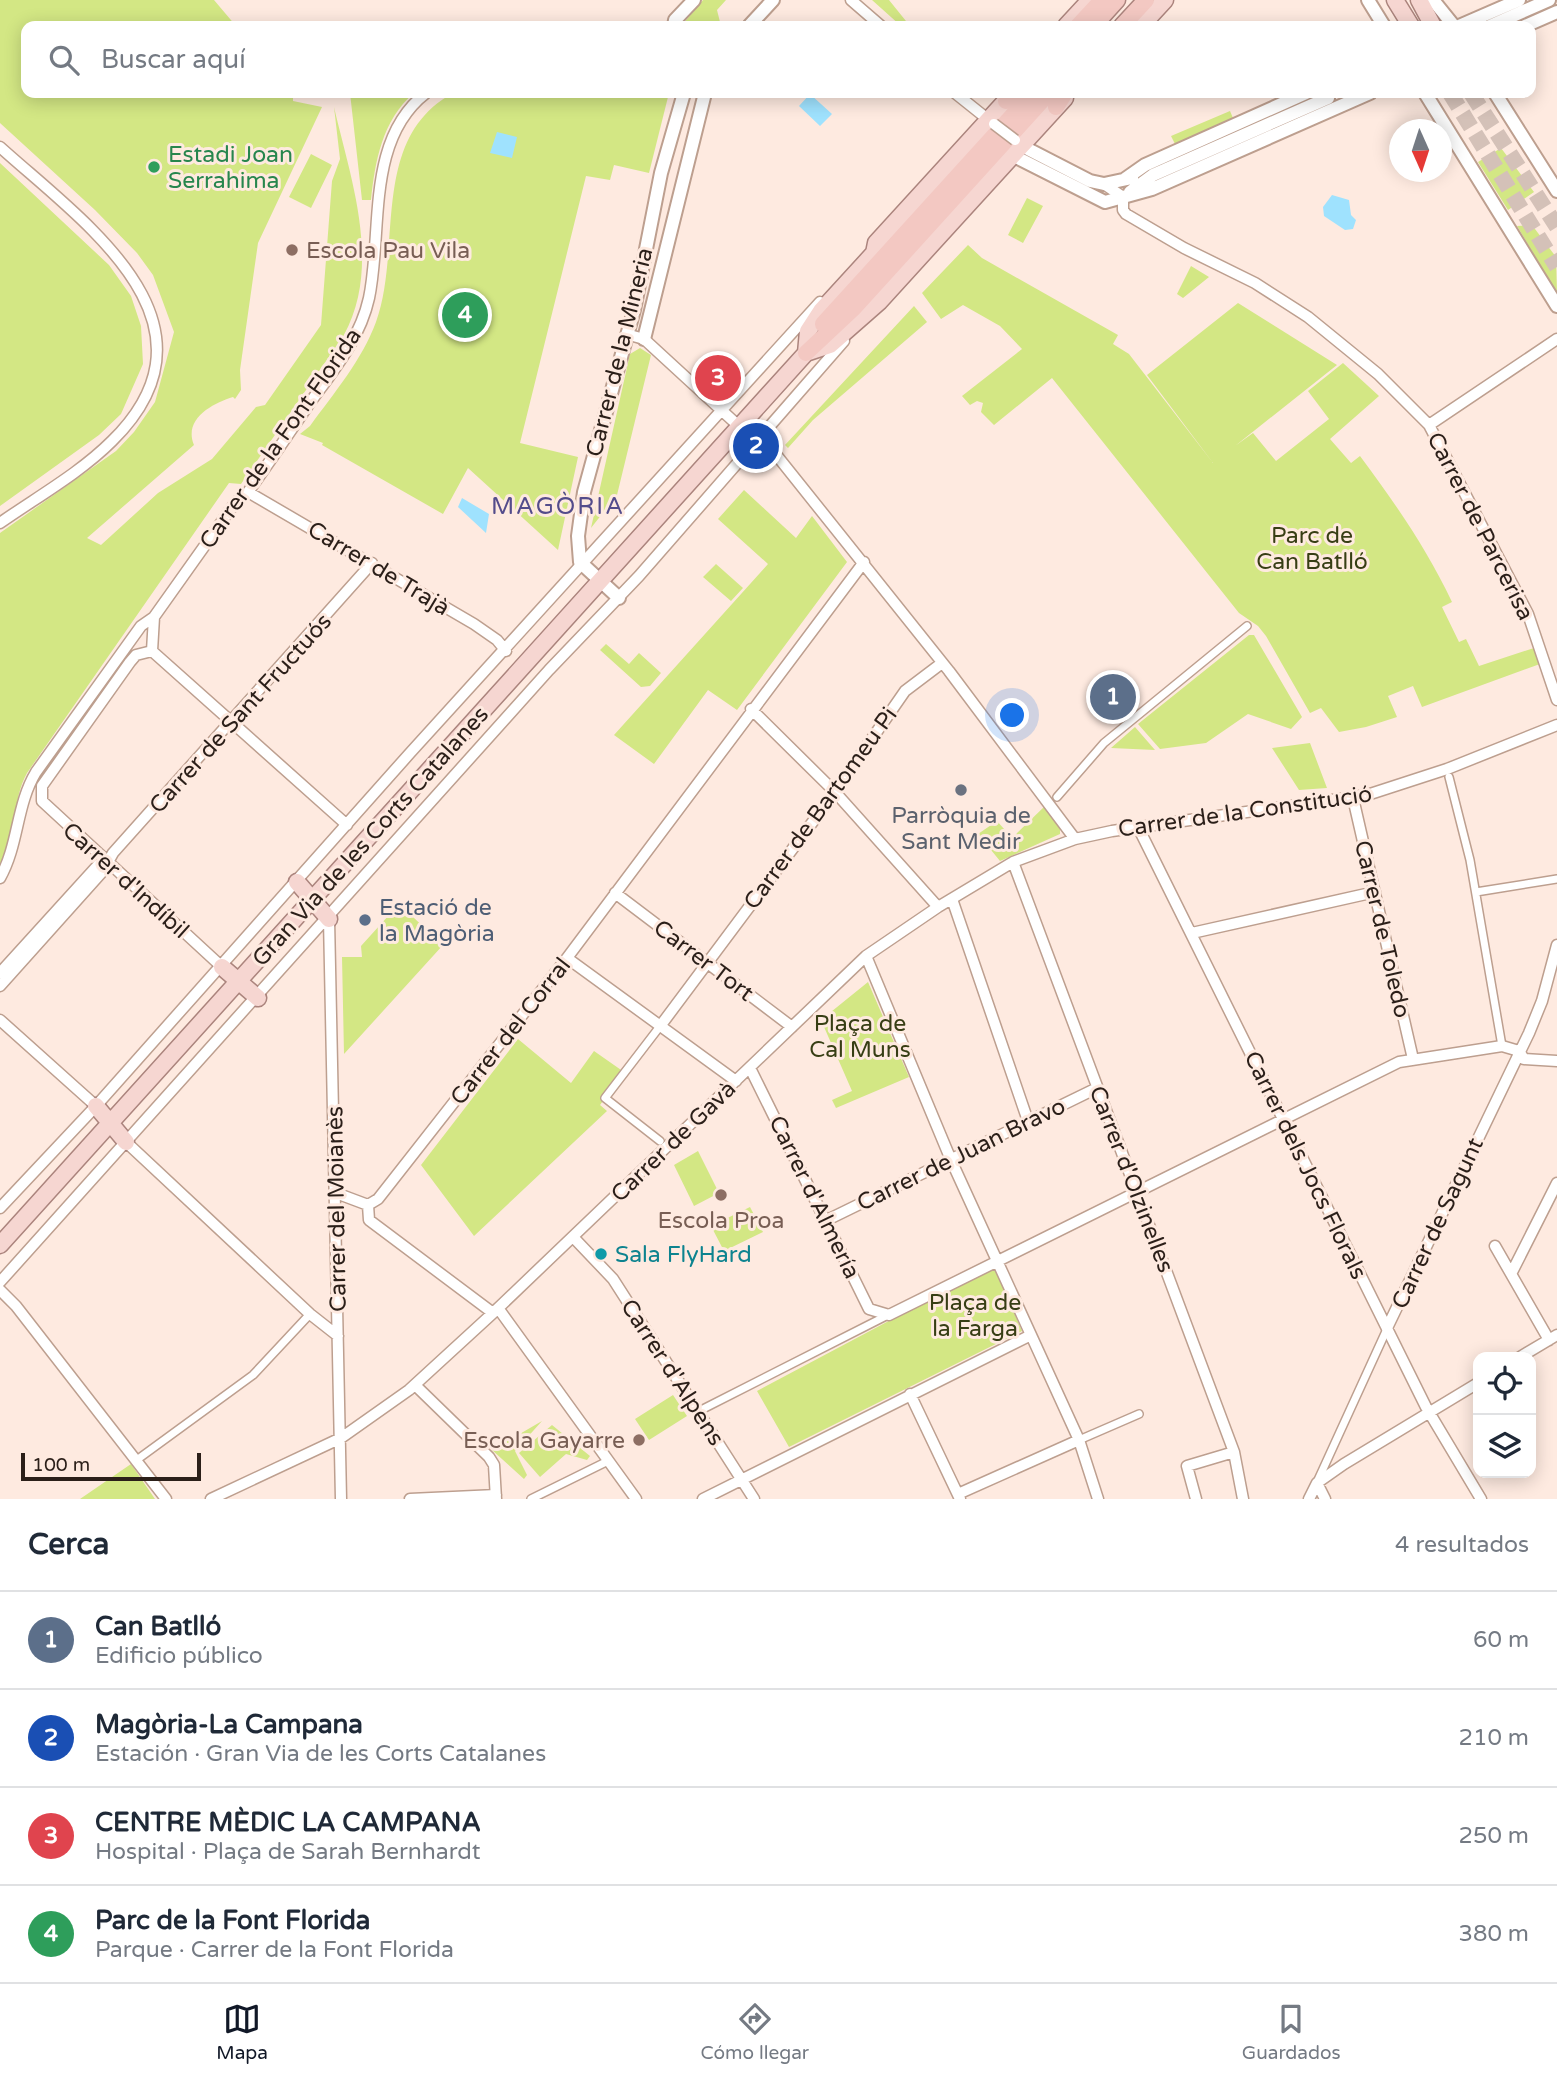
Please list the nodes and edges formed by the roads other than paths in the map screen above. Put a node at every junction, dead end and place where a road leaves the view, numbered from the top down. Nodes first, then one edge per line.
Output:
1 (694, 0) edge
2 (773, 0) edge
3 (851, 0) edge
4 (1090, 0) edge
5 (1102, 0) edge
6 (1117, 0) edge
7 (1133, 0) edge
8 (1146, 0) edge
9 (1165, 0) edge
10 (1368, 0) edge
11 (1395, 0) edge
12 (1419, 0) edge
13 (1433, 0) edge
14 (1519, 0) edge
15 (1549, 0) edge
16 (1557, 12) edge
17 (675, 21) edge
18 (754, 21) edge
19 (875, 21) edge
20 (1071, 21) edge
21 (1083, 21) edge
22 (1098, 21) edge
23 (1114, 21) edge
24 (1127, 21) edge
25 (1146, 21) edge
26 (1381, 21) edge
27 (1407, 21) edge
28 (1430, 21) edge
29 (1450, 21) edge
30 (1471, 21) edge
31 (1501, 21) edge
32 (1536, 21) edge
33 (422, 98) edge
34 (682, 98) edge
35 (704, 98) edge
36 (961, 98) edge
37 (1010, 98) edge
38 (1028, 98) edge
39 (1295, 98) edge
40 (1328, 98) dead end
41 (1359, 98) edge
42 (1428, 98) edge
43 (1498, 98) edge
44 (1052, 100) edge
45 (991, 122) junction
46 (0, 147) edge
47 (1017, 147) junction
48 (1153, 175) junction
49 (1125, 179) junction
50 (1104, 184) junction
51 (1557, 191) edge
52 (1118, 199) junction
53 (876, 243) junction
54 (879, 302) junction
55 (1557, 306) edge
56 (626, 334) junction
57 (644, 338) junction
58 (1557, 340) edge
59 (806, 353) junction
60 (720, 410) junction
61 (1429, 425) junction
62 (739, 426) junction
63 (755, 441) junction
64 (248, 492) junction
65 (0, 523) edge
66 (864, 562) junction
67 (372, 563) junction
68 (582, 566) junction
69 (599, 582) junction
70 (619, 598) junction
71 (154, 617) junction
72 (1247, 626) dead end
73 (152, 651) junction
74 (506, 651) junction
75 (942, 663) junction
76 (1557, 700) edge
77 (751, 709) junction
78 (233, 721) junction
79 (1557, 725) edge
80 (1449, 777) dead end
81 (835, 792) junction
82 (1057, 797) dead end
83 (1353, 798) junction
84 (346, 825) junction
85 (1138, 827) junction
86 (1075, 839) junction
87 (106, 862) junction
88 (1013, 862) junction
89 (0, 878) edge
90 (1557, 879) edge
91 (297, 882) junction
92 (1375, 892) junction
93 (1476, 892) junction
94 (615, 893) junction
95 (314, 898) junction
96 (952, 899) junction
97 (938, 907) junction
98 (329, 919) junction
99 (1192, 933) junction
100 (1557, 945) edge
101 (866, 956) junction
102 (567, 958) junction
103 (708, 963) junction
104 (222, 967) junction
105 (0, 973) edge
106 (238, 982) junction
107 (0, 986) edge
108 (258, 998) junction
109 (0, 1020) edge
110 (661, 1025) junction
111 (792, 1027) junction
112 (1502, 1046) junction
113 (1519, 1051) junction
114 (1413, 1059) junction
115 (1557, 1061) edge
116 (750, 1068) junction
117 (736, 1081) junction
118 (1097, 1088) junction
119 (96, 1106) junction
120 (1282, 1119) junction
121 (1028, 1121) junction
122 (110, 1123) junction
123 (660, 1141) dead end
124 (126, 1142) junction
125 (951, 1160) junction
126 (1557, 1183) edge
127 (1136, 1192) junction
128 (336, 1193) junction
129 (368, 1205) junction
130 (0, 1208) edge
131 (825, 1221) junction
132 (573, 1237) junction
133 (0, 1245) edge
134 (1495, 1246) dead end
135 (996, 1263) junction
136 (1511, 1274) junction
137 (0, 1282) edge
138 (0, 1290) edge
139 (496, 1311) junction
140 (310, 1314) junction
141 (889, 1315) junction
142 (1387, 1328) junction
143 (1031, 1335) junction
144 (338, 1336) junction
145 (1553, 1337) edge
146 (1528, 1352) edge
147 (415, 1384) junction
148 (1473, 1385) edge
149 (909, 1394) junction
150 (699, 1411) junction
151 (1429, 1413) junction
152 (1139, 1414) dead end
153 (341, 1438) junction
154 (1079, 1440) junction
155 (1234, 1452) junction
156 (138, 1460) junction
157 (608, 1461) junction
158 (742, 1478) junction
159 (1317, 1483) junction
160 (959, 1496) edge
161 (496, 1497) edge
162 (166, 1499) edge
163 (211, 1499) edge
164 (341, 1499) edge
165 (410, 1499) edge
166 (531, 1499) edge
167 (636, 1499) edge
168 (703, 1499) edge
169 (754, 1499) edge
170 (1098, 1499) edge
171 (1196, 1499) edge
172 (1243, 1499) edge
173 (1309, 1499) edge
174 (1325, 1499) edge
175 (1481, 1499) edge

1 - 17 street
2 - 18 street
3 - 19 street
4 - 20 main road
5 - 21 highway
6 - 22 highway
7 - 23 highway
8 - 24 highway
9 - 25 main road
10 - 26 street
11 - 27 main road
12 - 28 main road
13 - 29 street
14 - 30 street
15 - 31 street
16 - 32 street
33 - 64 street, Carrer de la Font Florida
34 - 56 street, Carrer de la Mineria
35 - 57 street, Carrer de la Mineria
36 - 45 street
37 - 45 main road
38 - 59 highway, Gran Via de les Corts Catalanes
39 - 49 street
40 - 48 street
41 - 52 street
42 - 55 street
43 - 51 street
44 - 47 main road
44 - 59 highway, Gran Via de les Corts Catalanes
45 - 47 street, bridge
45 - 53 main road
46 - 65 street
47 - 50 street
47 - 52 street
47 - 54 main road
48 - 49 street
48 - 52 street
49 - 50 street
50 - 52 street, Carrer de Parcerisa
52 - 61 street, Carrer de Parcerisa
53 - 59 main road
53 - 60 street
54 - 59 main road
54 - 63 street
56 - 57 street
56 - 68 street, Carrer de la Mineria
57 - 60 street
58 - 61 street
59 - 62 main road, Gran Via de les Corts Catalanes
60 - 62 street
60 - 68 street
61 - 76 street, Carrer de Parcerisa
62 - 63 street
62 - 69 main road, Gran Via de les Corts Catalanes
63 - 66 street
63 - 70 street
64 - 67 street, Carrer de Trajà
64 - 71 street, Carrer de la Font Florida
66 - 75 street
66 - 77 street
67 - 74 street, Carrer de Trajà
67 - 78 street, Carrer de Sant Fructuós
68 - 69 street
68 - 74 street
69 - 70 street
69 - 95 main road, Gran Via de les Corts Catalanes
70 - 98 street
71 - 73 street
71 - 89 street, Carrer de la Font Florida
72 - 82 street
73 - 78 street
73 - 87 street, Carrer d'Indíbil
74 - 84 street
75 - 81 street, Carrer de Bartomeu Pi
75 - 86 street
77 - 81 street
77 - 94 street, Carrer del Corral
78 - 84 street
78 - 87 street, Carrer de Sant Fructuós
79 - 83 street, Carrer de la Constitució
80 - 93 street
81 - 97 street
81 - 103 street, Carrer de Bartomeu Pi
83 - 85 street, Carrer de la Constitució
83 - 92 street, Carrer de Toledo
84 - 91 street
85 - 86 street, Carrer de la Constitució
85 - 99 street, Carrer dels Jocs Florals
86 - 88 street, Carrer de la Constitució
87 - 104 street, Carrer d'Indíbil
87 - 105 street, Carrer de Sant Fructuós
87 - 107 street, Carrer de Sant Fructuós
88 - 96 street, Carrer de la Constitució
88 - 118 street, Carrer d'Olzinelles
90 - 93 street
91 - 95 main road
91 - 104 street
92 - 99 street
92 - 114 street, Carrer de Toledo
93 - 112 street
94 - 102 street, Carrer del Corral
94 - 103 street, Carrer Tort
95 - 98 main road
95 - 106 main road, Gran Via de les Corts Catalanes
96 - 97 street, Carrer de la Constitució
96 - 121 street
97 - 101 street, Carrer de Gavà
98 - 108 street
98 - 128 street, Carrer del Moianès
99 - 120 street, Carrer dels Jocs Florals
100 - 113 street, Carrer de Sagunt
101 - 111 street, Carrer de Gavà
101 - 125 street
102 - 110 street
102 - 129 street, Carrer del Corral
103 - 110 street, Carrer de Bartomeu Pi
103 - 111 street, Carrer Tort
104 - 106 main road
104 - 119 street
106 - 108 main road
106 - 122 main road, Gran Via de les Corts Catalanes
108 - 124 street
109 - 119 street
110 - 117 street
110 - 123 street
111 - 116 street, Carrer de Gavà
112 - 113 street
112 - 114 street
113 - 115 street
113 - 142 street, Carrer de Sagunt
114 - 120 street
116 - 117 street, Carrer de Gavà
116 - 131 street, Carrer d'Almería
117 - 132 street, Carrer de Gavà
118 - 121 street, Carrer de Juan Bravo
118 - 127 street, Carrer d'Olzinelles
119 - 122 main road
119 - 130 street
120 - 127 street
120 - 142 street, Carrer dels Jocs Florals
121 - 125 street, Carrer de Juan Bravo
122 - 124 main road
122 - 133 main road, Gran Via de les Corts Catalanes
124 - 137 street
124 - 140 street
125 - 131 street, Carrer de Juan Bravo
125 - 135 street
126 - 136 street
127 - 135 street
127 - 155 street, Carrer d'Olzinelles
128 - 129 street
128 - 144 street, Carrer del Moianès
129 - 139 street
131 - 141 street, Carrer d'Almería
132 - 139 street, Carrer de Gavà
132 - 150 street, Carrer d'Alpens
134 - 136 street
135 - 141 street
135 - 143 street
136 - 145 street
138 - 156 street
139 - 147 street, Carrer de Gavà
139 - 157 street
140 - 144 street
140 - 156 street
141 - 150 street
142 - 151 street, Carrer dels Jocs Florals
142 - 159 street, Carrer de Sagunt
143 - 149 street
143 - 154 street
144 - 153 street, Carrer del Moianès
145 - 146 street
147 - 153 street, Carrer de Gavà
147 - 161 street
148 - 151 street
149 - 158 street
149 - 160 street
150 - 158 street, Carrer d'Alpens
151 - 159 street
151 - 175 street, Carrer dels Jocs Florals
152 - 154 street
153 - 163 street, Carrer de Gavà
153 - 164 street, Carrer del Moianès
154 - 160 street
154 - 170 street
155 - 171 street
155 - 172 street, Carrer d'Olzinelles
156 - 162 street
157 - 166 street
157 - 167 street
158 - 168 street
158 - 169 street, Carrer d'Alpens
159 - 173 street, Carrer de Sagunt
159 - 174 street
161 - 165 street

